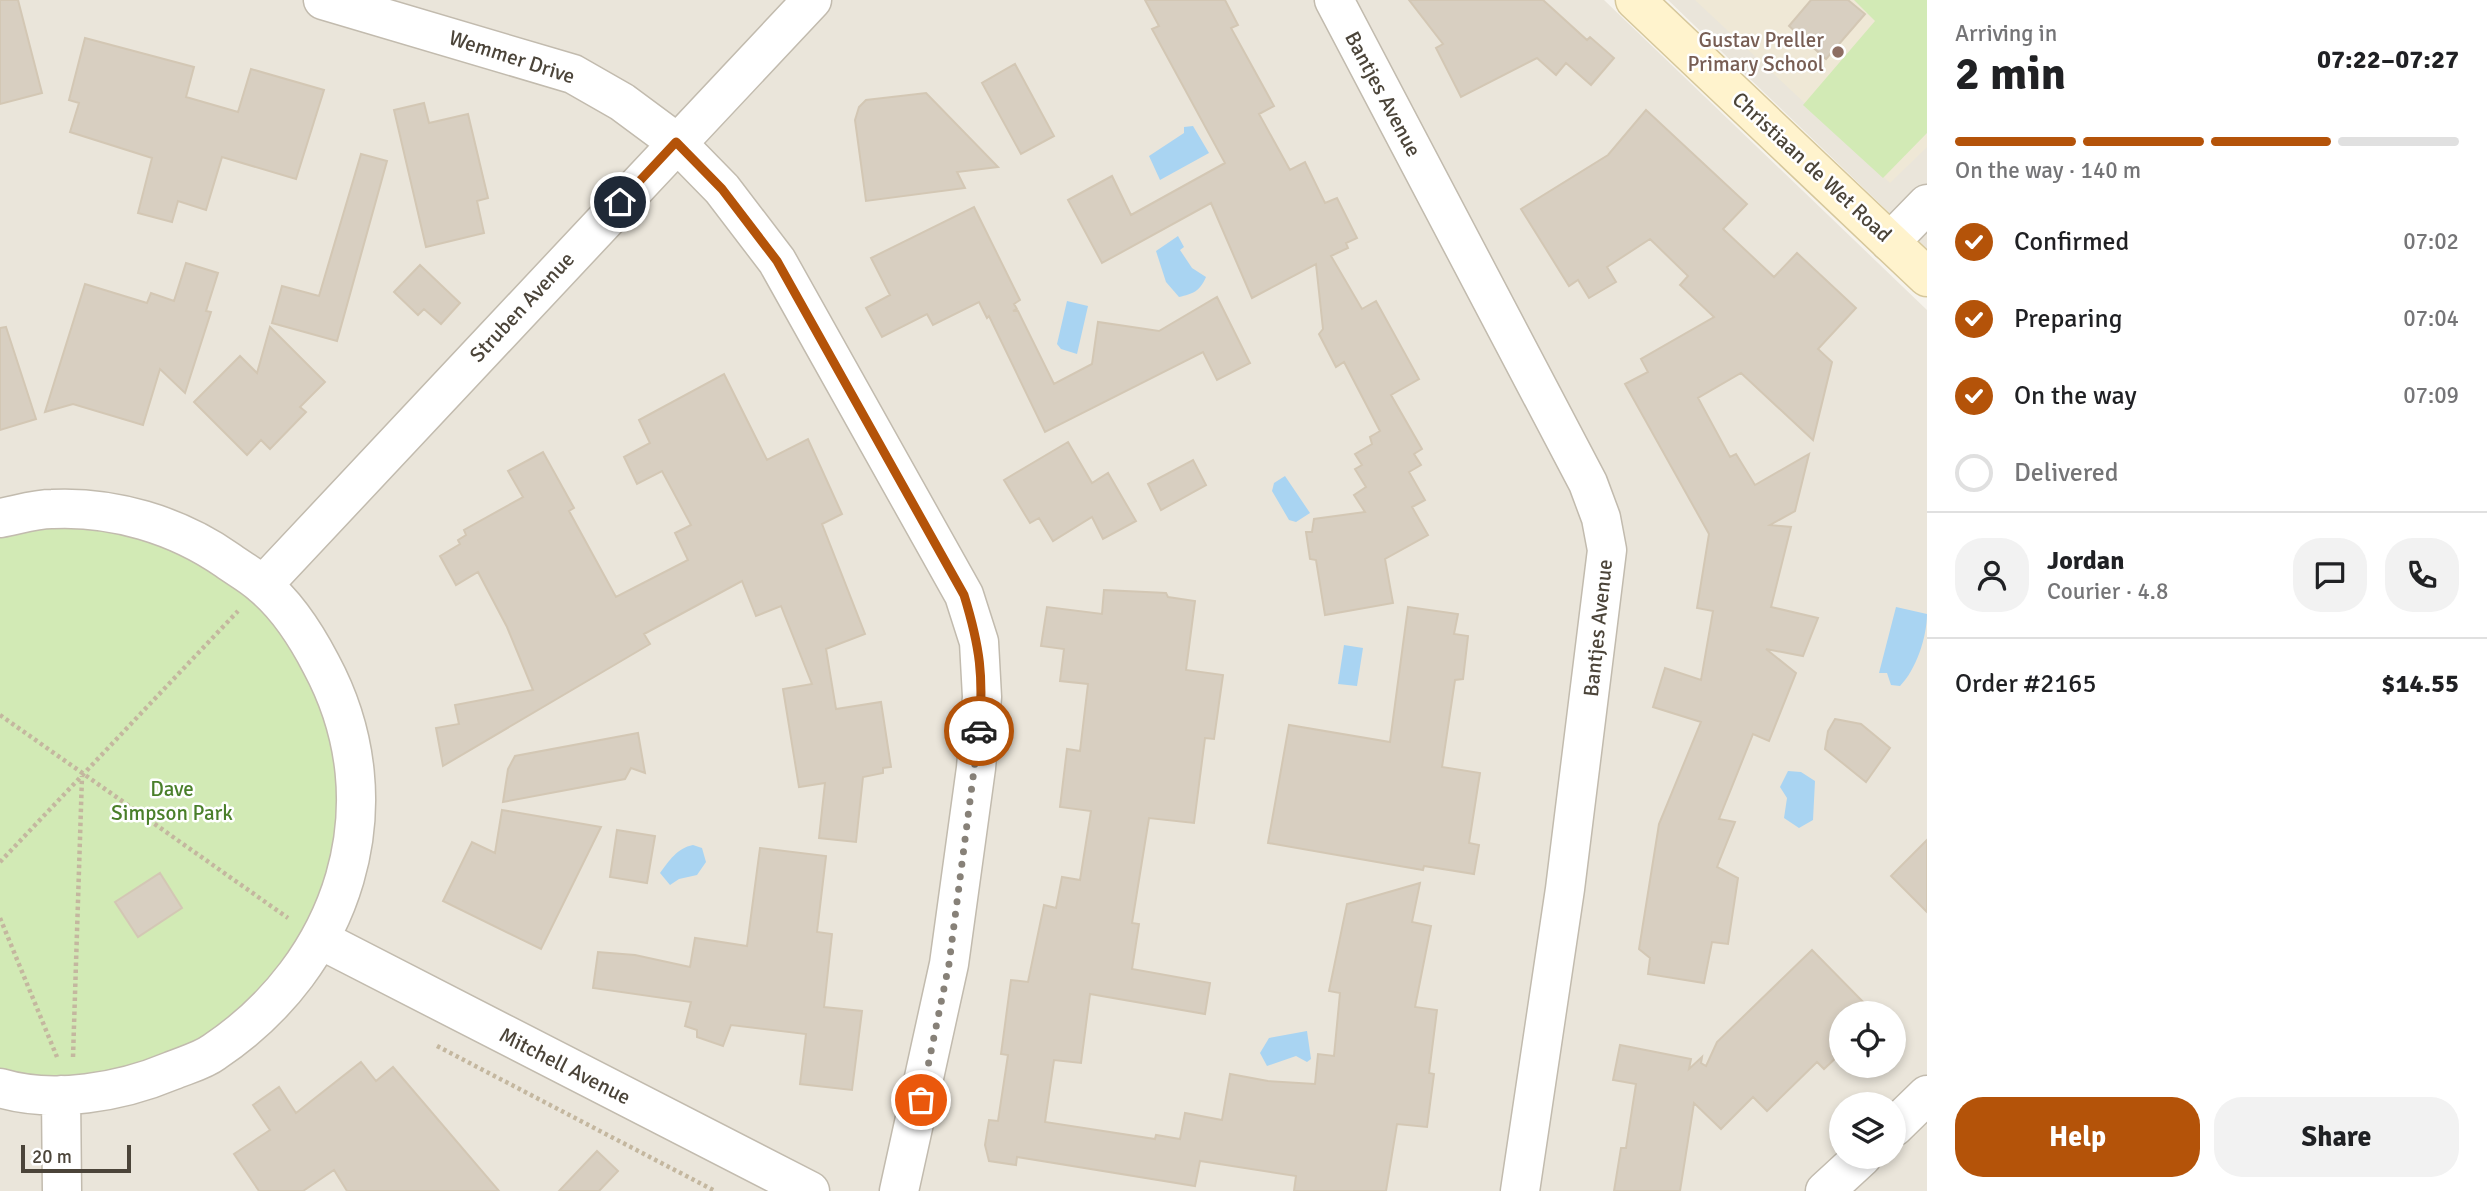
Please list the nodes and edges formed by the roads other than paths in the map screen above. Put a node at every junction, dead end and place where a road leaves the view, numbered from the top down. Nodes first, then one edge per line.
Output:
1 (323, 0) edge
2 (812, 0) edge
3 (1334, 0) edge
4 (1635, 0) edge
5 (676, 142) junction
6 (1927, 204) edge
7 (1890, 242) junction
8 (1927, 277) edge
9 (0, 518) edge
10 (263, 585) junction
11 (321, 940) junction
12 (0, 1088) edge
13 (67, 1094) junction
14 (1927, 1095) edge
15 (1906, 1115) edge
16 (1848, 1169) edge
17 (62, 1191) edge
18 (810, 1191) edge
19 (899, 1191) edge
20 (1520, 1191) edge
21 (1825, 1191) edge

1 - 5 street, Wemmer Drive
2 - 5 street, Struben Avenue
3 - 20 street, Bantjes Avenue
4 - 7 main road, Christiaan de Wet Road
5 - 10 street, Struben Avenue
5 - 19 street, Wemmer Drive
6 - 7 street
7 - 8 main road, Christiaan de Wet Road
9 - 10 street
10 - 11 street
11 - 13 street
11 - 18 street, Mitchell Avenue
12 - 13 street
13 - 17 street
14 - 15 street
16 - 21 street

